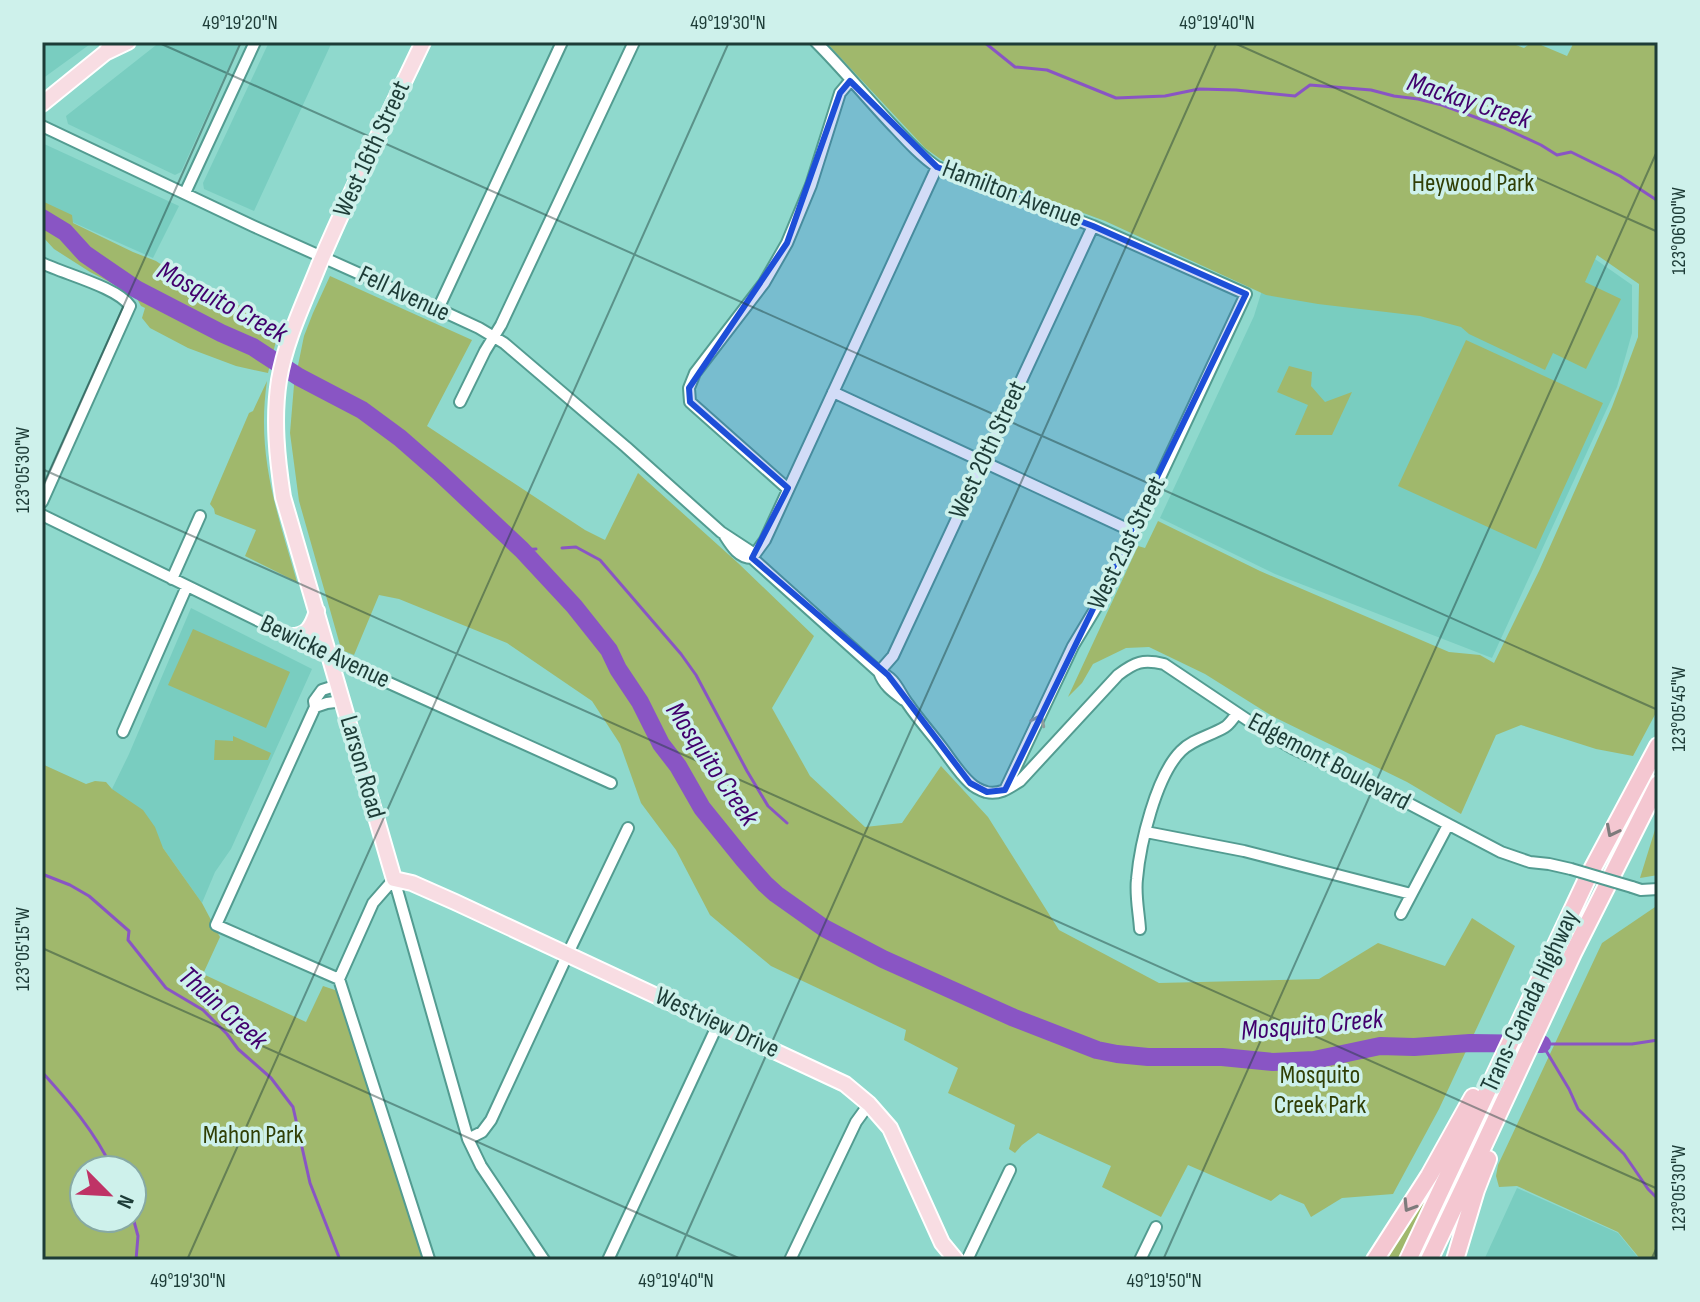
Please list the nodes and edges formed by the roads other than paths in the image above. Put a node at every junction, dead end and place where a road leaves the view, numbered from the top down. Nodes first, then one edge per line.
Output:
1 (128, 42) edge
2 (255, 42) edge
3 (423, 42) edge
4 (562, 42) edge
5 (634, 42) edge
6 (816, 42) edge
7 (109, 47) edge
8 (850, 81) junction
9 (42, 104) edge
10 (42, 126) edge
11 (937, 167) junction
12 (185, 193) junction
13 (1093, 226) junction
14 (323, 257) junction
15 (42, 263) edge
16 (1246, 294) joint
17 (438, 309) junction
18 (494, 337) junction
19 (833, 392) junction
20 (460, 402) dead end
21 (983, 462) junction
22 (788, 489) junction
23 (42, 502) edge
24 (42, 515) edge
25 (200, 516) dead end
26 (1134, 532) junction
27 (752, 558) junction
28 (172, 579) junction
29 (187, 586) junction
30 (317, 611) junction
31 (289, 636) junction
32 (331, 657) junction
33 (879, 672) junction
34 (338, 685) junction
35 (343, 701) junction
36 (315, 707) junction
37 (1237, 714) junction
38 (123, 732) dead end
39 (1658, 746) edge
40 (611, 783) dead end
41 (1658, 784) edge
42 (1005, 790) junction
43 (1448, 825) junction
44 (628, 828) dead end
45 (1146, 832) junction
46 (394, 879) junction
47 (1658, 889) edge
48 (1411, 894) junction
49 (1401, 914) dead end
50 (1140, 929) dead end
51 (567, 955) junction
52 (339, 979) junction
53 (718, 1024) junction
54 (869, 1104) junction
55 (468, 1139) junction
56 (1451, 1152) junction
57 (1485, 1153) junction
58 (1010, 1170) dead end
59 (1156, 1227) dead end
60 (429, 1259) edge
61 (544, 1260) edge
62 (608, 1260) edge
63 (790, 1260) edge
64 (956, 1260) edge
65 (967, 1260) edge
66 (1140, 1260) edge
67 (1375, 1260) edge
68 (1408, 1260) edge
69 (1429, 1260) edge
70 (1455, 1260) edge

1 - 7 main road
2 - 12 street
3 - 14 main road, West 16th Street
4 - 17 street
5 - 18 street
6 - 8 street, Hamilton Avenue
7 - 9 main road
8 - 11 street, Hamilton Avenue
8 - 22 street
10 - 12 street, Fell Avenue
11 - 13 street, Hamilton Avenue
11 - 19 street
12 - 14 street, Fell Avenue
13 - 16 street, Hamilton Avenue
13 - 21 street, West 20th Street
14 - 17 street, Fell Avenue
14 - 30 main road, Larson Road
15 - 23 street
16 - 26 street, West 21st Street
17 - 18 street, Fell Avenue
18 - 20 street
18 - 27 street, Fell Avenue
19 - 21 street
19 - 22 street
21 - 26 street
21 - 33 street, West 20th Street
22 - 27 street
24 - 28 street, Bewicke Avenue
25 - 28 street
42 -> 26 street, West 21st Street
27 - 33 street, Fell Avenue
28 - 29 street, Bewicke Avenue
29 - 31 street, Bewicke Avenue
29 - 38 street
30 - 31 main road
30 - 32 main road, Larson Road
31 - 32 street, Bewicke Avenue
32 - 34 main road, Larson Road
32 - 40 street, Bewicke Avenue
33 - 42 street, Fell Avenue
34 - 35 main road, Larson Road
34 - 36 street
35 - 36 street
35 - 46 main road, Larson Road
36 - 52 street
37 - 42 street, Edgemont Boulevard
37 - 43 street, Edgemont Boulevard
37 - 45 street
39 -> 56 highway, Trans-Canada Highway
41 - 57 highway, Trans-Canada Highway
43 - 47 street, Edgemont Boulevard, bridge
43 - 48 street
44 - 51 street
45 - 48 street
45 - 50 street
46 - 51 main road, Westview Drive
46 - 52 street
46 - 55 street, Larson Road
48 - 49 street
51 - 53 main road, Westview Drive
51 - 55 street
52 - 60 street
53 - 54 main road, Westview Drive
53 - 62 street
54 - 63 street
54 - 64 main road, Westview Drive
55 - 61 street, Larson Road
56 -> 67 highway
56 - 68 highway
57 - 69 highway
57 - 70 highway
58 - 65 street
59 - 66 street

